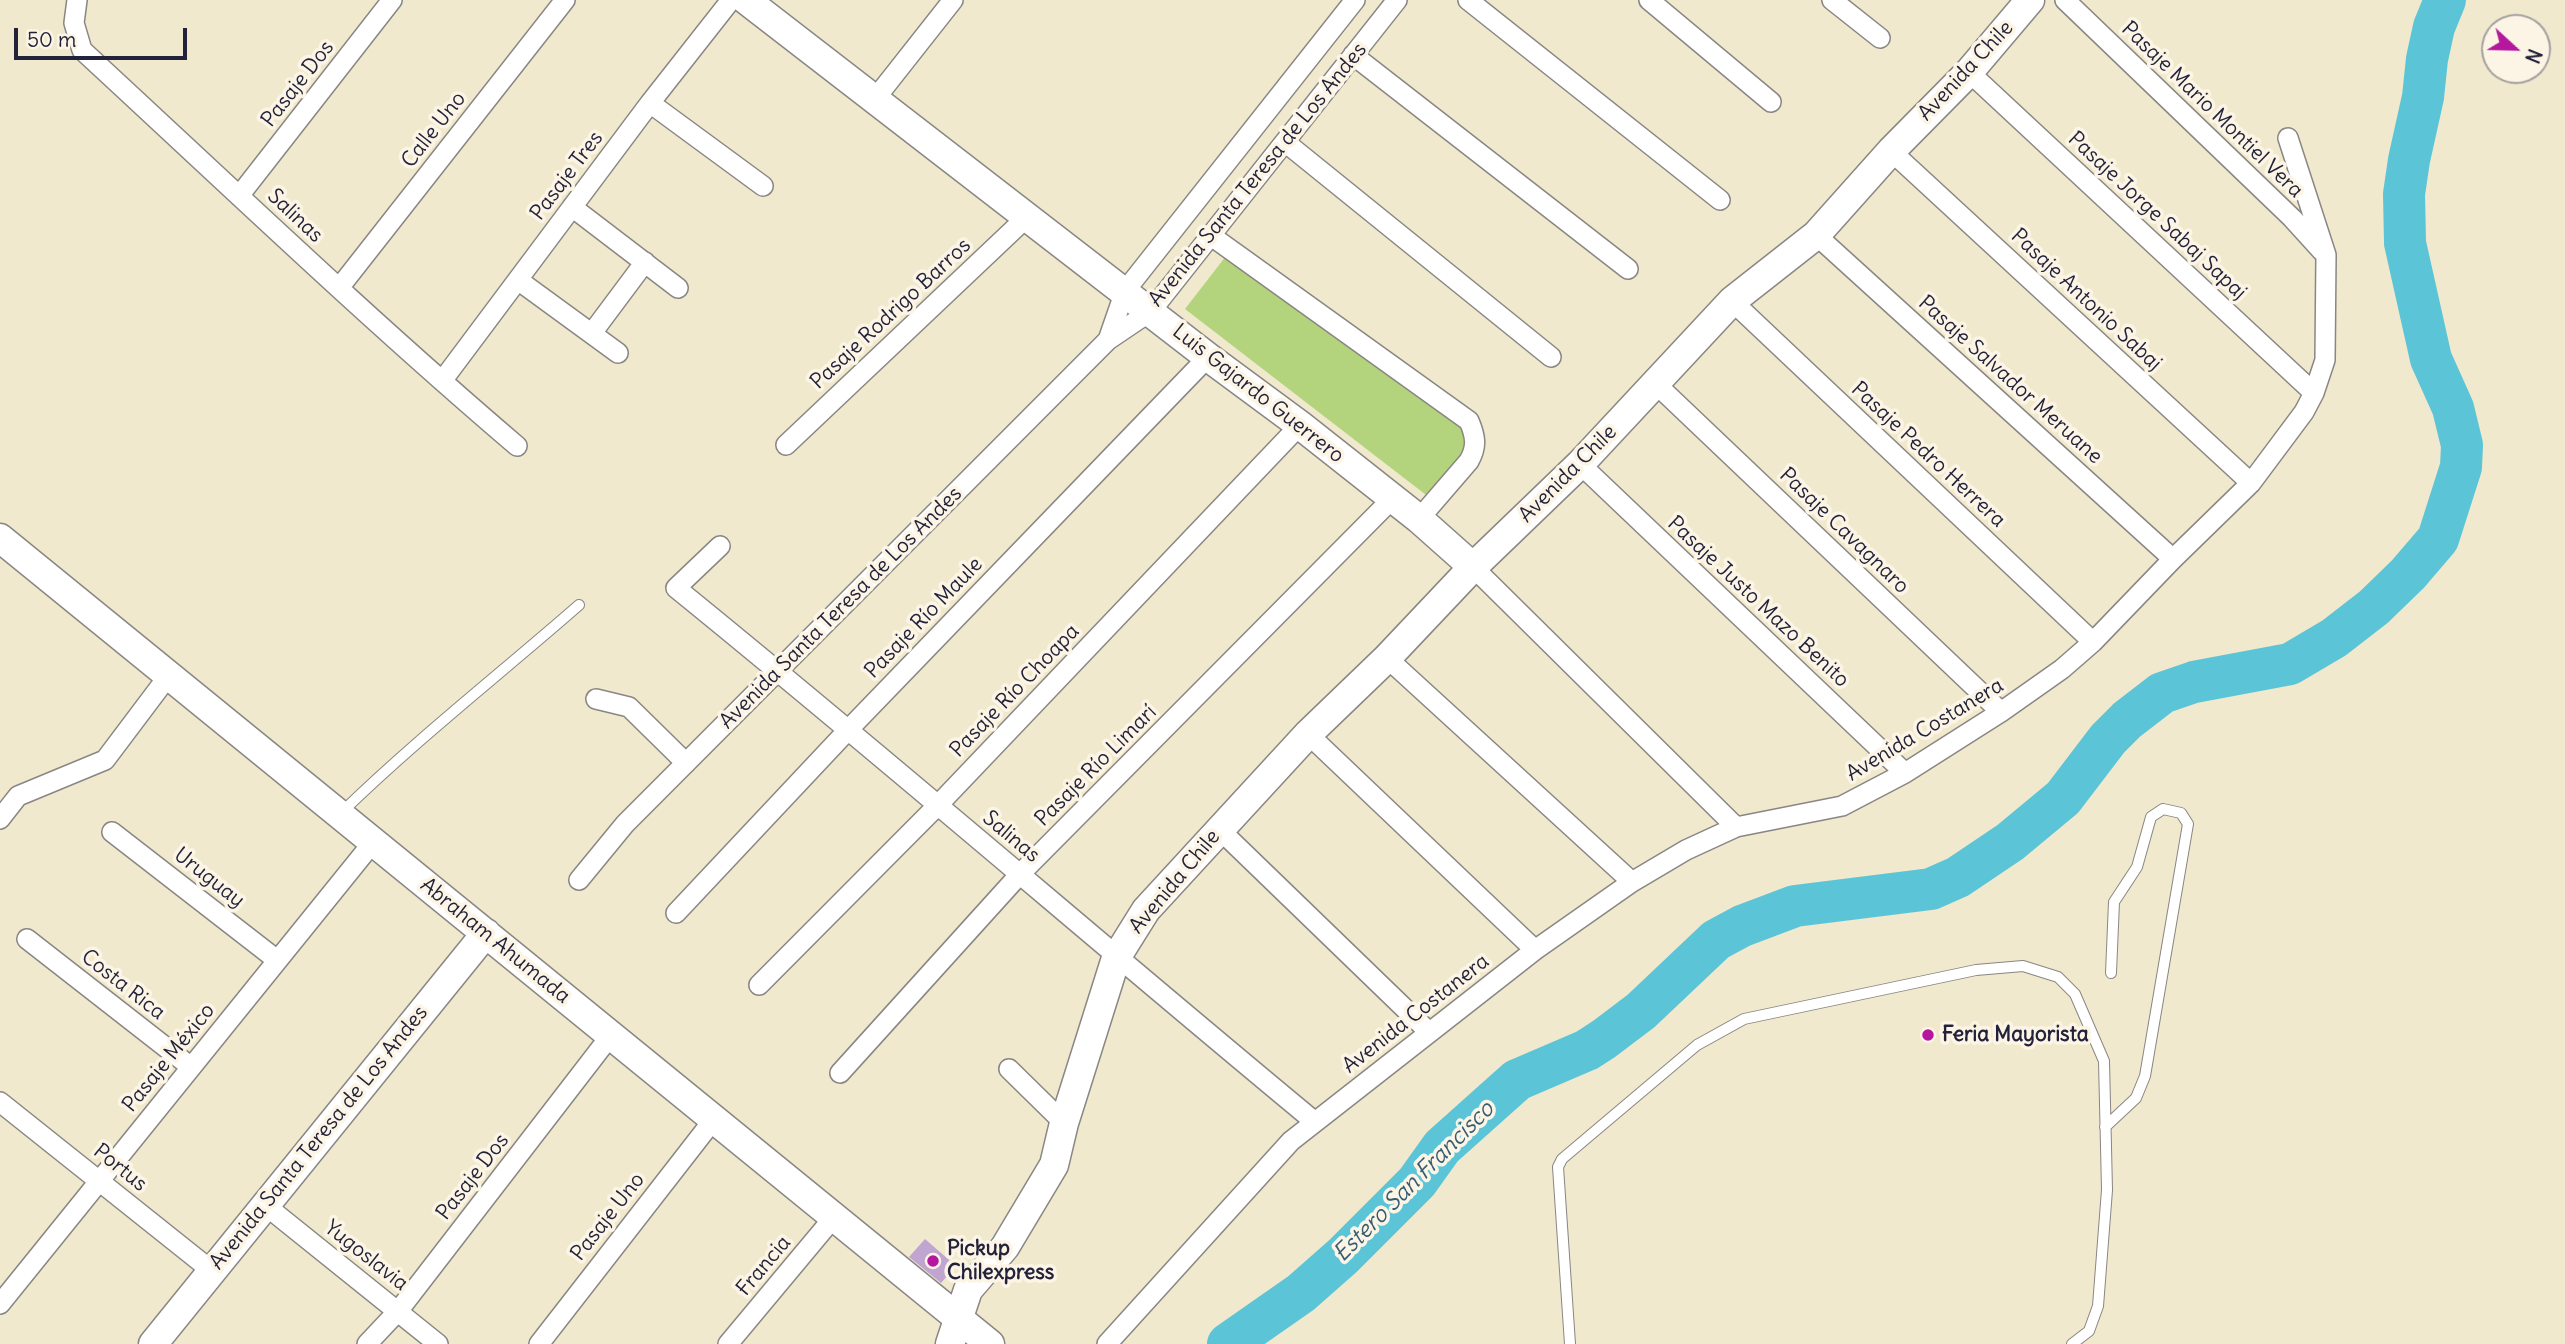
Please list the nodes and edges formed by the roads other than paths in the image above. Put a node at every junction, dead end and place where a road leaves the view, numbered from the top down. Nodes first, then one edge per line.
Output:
1 (77, 0) edge
2 (392, 0) edge
3 (565, 0) edge
4 (953, 0) edge
5 (1355, 0) edge
6 (1397, 0) edge
7 (1468, 0) edge
8 (1649, 0) edge
9 (1832, 0) edge
10 (2030, 0) edge
11 (2064, 0) edge
12 (749, 2) edge
13 (1880, 38) dead end
14 (1353, 55) junction
15 (1969, 72) junction
16 (875, 99) junction
17 (1771, 102) dead end
18 (650, 103) junction
19 (2288, 138) dead end
20 (1285, 142) junction
21 (1891, 151) junction
22 (763, 186) dead end
23 (239, 196) junction
24 (1720, 200) dead end
25 (572, 207) junction
26 (1028, 216) junction
27 (1210, 235) junction
28 (1816, 235) junction
29 (2326, 255) junction
30 (645, 262) junction
31 (1628, 269) dead end
32 (518, 280) junction
33 (339, 288) junction
34 (678, 288) dead end
35 (1125, 291) junction
36 (1732, 301) junction
37 (1151, 311) junction
38 (592, 333) junction
39 (1108, 340) junction
40 (618, 353) dead end
41 (1208, 357) junction
42 (1551, 357) dead end
43 (442, 381) junction
44 (1656, 384) junction
45 (2314, 393) junction
46 (1300, 425) junction
47 (786, 444) dead end
48 (517, 446) dead end
49 (1580, 464) junction
50 (2251, 483) junction
51 (1392, 499) junction
52 (1419, 519) junction
53 (3, 545) edge
54 (720, 546) dead end
55 (2173, 559) junction
56 (1474, 567) junction
57 (579, 605) dead end
58 (2093, 642) junction
59 (1387, 658) junction
60 (779, 671) junction
61 (169, 676) junction
62 (596, 699) dead end
63 (2000, 712) junction
64 (848, 730) junction
65 (1308, 734) junction
66 (686, 763) junction
67 (1906, 773) junction
68 (937, 805) junction
69 (340, 814) junction
70 (0, 819) edge
71 (1736, 827) junction
72 (1219, 829) junction
73 (112, 832) dead end
74 (374, 841) junction
75 (1020, 874) junction
76 (579, 880) dead end
77 (1632, 882) junction
78 (676, 913) dead end
79 (486, 933) junction
80 (27, 939) dead end
81 (1535, 950) junction
82 (1116, 958) junction
83 (277, 960) junction
84 (2111, 974) dead end
85 (759, 985) dead end
86 (1429, 1032) junction
87 (611, 1035) junction
88 (191, 1067) junction
89 (1009, 1069) dead end
90 (840, 1073) dead end
91 (0, 1102) edge
92 (714, 1119) junction
93 (1315, 1122) junction
94 (1064, 1123) junction
95 (2105, 1126) junction
96 (99, 1180) junction
97 (265, 1205) junction
98 (834, 1217) junction
99 (212, 1271) junction
100 (0, 1304) edge
101 (398, 1310) junction
102 (955, 1331) edge
103 (153, 1344) edge
104 (367, 1344) edge
105 (438, 1344) edge
106 (539, 1344) edge
107 (728, 1344) edge
108 (990, 1344) edge
109 (1107, 1344) edge
110 (1570, 1344) edge
111 (2072, 1344) edge

1 - 23 street, Salinas
2 - 23 street, Pasaje Dos
3 - 33 street, Calle Uno
4 - 16 street
5 - 35 street, Avenida Santa Teresa de Los Andes
6 - 14 street, Avenida Santa Teresa de Los Andes
7 - 24 street
8 - 17 street
9 - 13 street
10 - 15 street, Avenida Chile
11 - 29 street, Pasaje Mario Montiel Vera
12 - 16 street, Luis Gajardo Guerrero
12 - 18 street, Pasaje Tres
14 - 20 street, Avenida Santa Teresa de Los Andes
14 - 31 street
15 - 21 street, Avenida Chile
15 - 45 street, Pasaje Jorge Sabaj Sapaj
16 - 26 street, Luis Gajardo Guerrero
18 - 22 street
18 - 25 street, Pasaje Tres
19 - 29 street, Avenida Costanera
20 - 27 street, Avenida Santa Teresa de Los Andes
20 - 42 street
21 - 28 street, Avenida Chile
21 - 50 street, Pasaje Antonio Sabaj
23 - 33 street, Salinas
25 - 30 street
25 - 32 street, Pasaje Tres
26 - 35 street, Luis Gajardo Guerrero
26 - 47 street, Pasaje Rodrigo Barros
27 - 37 street, Avenida Santa Teresa de Los Andes
27 - 52 street
28 - 36 street, Avenida Chile
28 - 55 street, Pasaje Salvador Meruane
29 - 45 street, Avenida Costanera
30 - 34 street
30 - 38 street
32 - 38 street
32 - 43 street, Pasaje Tres
33 - 43 street, Salinas
35 - 37 street, Luis Gajardo Guerrero
35 - 39 street, Avenida Santa Teresa de Los Andes
36 - 44 street, Avenida Chile
36 - 58 street, Pasaje Pedro Herrera
37 - 39 street, Avenida Santa Teresa de Los Andes
37 - 41 street, Luis Gajardo Guerrero
38 - 40 street
39 - 60 street, Avenida Santa Teresa de Los Andes
41 - 46 street, Luis Gajardo Guerrero
41 - 64 street, Pasaje Río Maule
43 - 48 street, Salinas
44 - 49 street, Avenida Chile
44 - 63 street, Pasaje Cavagnaro
45 - 50 street, Avenida Costanera
46 - 51 street, Luis Gajardo Guerrero
46 - 68 street, Pasaje Río Choapa
49 - 56 street, Avenida Chile
49 - 67 street, Pasaje Justo Mazo Benito
50 - 55 street, Avenida Costanera
51 - 52 street, Luis Gajardo Guerrero
51 - 75 street, Pasaje Río Limarí
52 - 56 street, Luis Gajardo Guerrero
53 - 61 street, Abraham Ahumada
54 - 60 street, Salinas
55 - 58 street, Avenida Costanera
56 - 59 street, Avenida Chile
56 - 71 street, Luis Gajardo Guerrero
57 - 69 lane
58 - 63 street, Avenida Costanera
59 - 65 street, Avenida Chile
59 - 77 street
60 - 64 street, Salinas
60 - 66 street, Avenida Santa Teresa de Los Andes
61 - 69 street, Abraham Ahumada
61 - 70 street
62 - 66 street
63 - 67 street, Avenida Costanera
64 - 68 street, Salinas
64 - 78 street, Pasaje Río Maule
65 - 72 street, Avenida Chile
65 - 81 street
66 - 76 street, Avenida Santa Teresa de Los Andes
67 - 71 street, Avenida Costanera
68 - 75 street, Salinas
68 - 85 street, Pasaje Río Choapa
69 - 74 street, Abraham Ahumada
71 - 77 street, Avenida Costanera
72 - 82 street, Avenida Chile
72 - 86 street
73 - 83 street, Uruguay
74 - 79 street, Abraham Ahumada
74 - 83 street, Pasaje México
75 - 82 street, Salinas
75 - 90 street, Pasaje Río Limarí
77 - 81 street, Avenida Costanera
79 - 87 street, Abraham Ahumada
79 - 97 street, Avenida Santa Teresa de Los Andes
80 - 88 street, Costa Rica
81 - 86 street, Avenida Costanera
82 - 93 street, Salinas
82 - 94 street, Avenida Chile
83 - 88 street, Pasaje México
84 - 95 lane
86 - 93 street, Avenida Costanera
87 - 92 street, Abraham Ahumada
87 - 101 street, Pasaje Dos
88 - 96 street, Pasaje México
89 - 94 street
91 - 96 street, Portus
92 - 98 street, Abraham Ahumada
92 - 106 street, Pasaje Uno
93 - 109 street, Avenida Costanera
94 - 102 street, Avenida Chile
95 - 110 lane
95 - 111 lane
96 - 99 street, Portus
96 - 100 street, Pasaje México
97 - 99 street, Avenida Santa Teresa de Los Andes
97 - 101 street, Yugoslavia
98 - 102 street, Abraham Ahumada
98 - 107 street, Francia
99 - 103 street, Avenida Santa Teresa de Los Andes
101 - 104 street, Pasaje Dos
101 - 105 street, Yugoslavia
102 - 108 street, Abraham Ahumada

